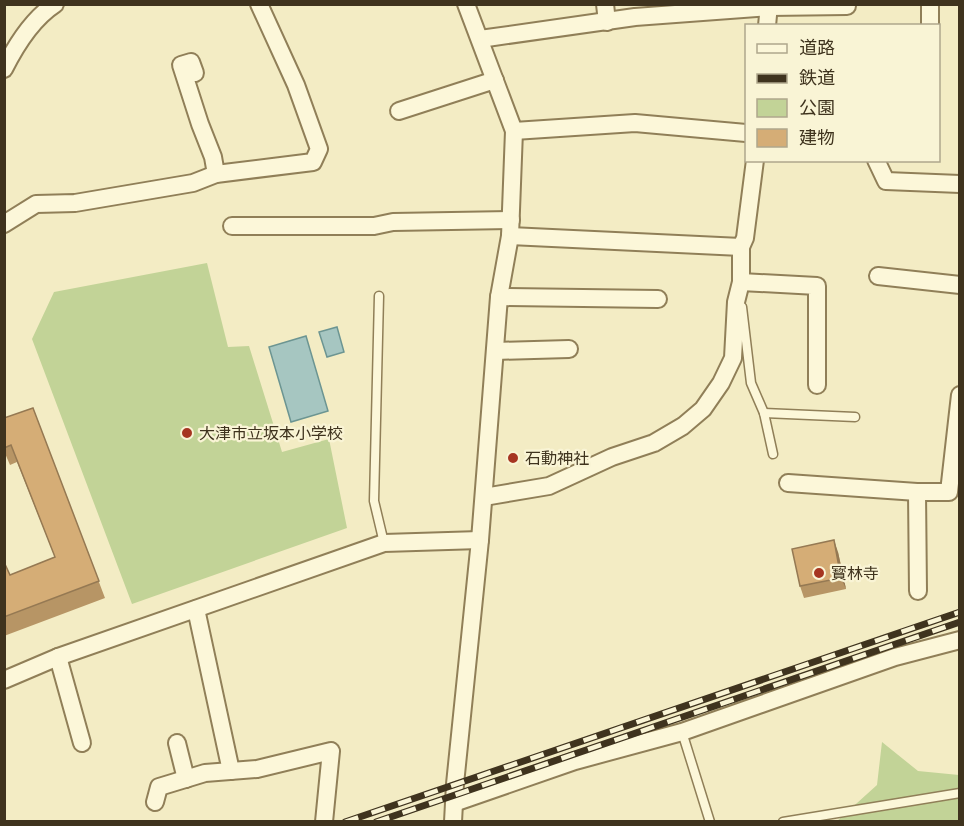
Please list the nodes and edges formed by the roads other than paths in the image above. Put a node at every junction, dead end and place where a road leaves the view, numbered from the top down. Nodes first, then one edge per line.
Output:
1 (55, 4) edge
2 (259, 4) edge
3 (466, 4) edge
4 (605, 4) edge
5 (930, 4) edge
6 (769, 6) edge
7 (847, 6) dead end
8 (607, 22) junction
9 (767, 24) edge
10 (930, 24) edge
11 (480, 39) junction
12 (4, 69) edge
13 (195, 74) dead end
14 (495, 80) junction
15 (399, 111) dead end
16 (514, 130) junction
17 (745, 133) edge
18 (755, 162) edge
19 (877, 162) edge
20 (216, 174) junction
21 (960, 184) edge
22 (4, 224) edge
23 (232, 226) dead end
24 (510, 228) junction
25 (741, 247) junction
26 (878, 276) dead end
27 (960, 285) edge
28 (740, 286) junction
29 (379, 296) dead end
30 (499, 297) junction
31 (658, 299) dead end
32 (569, 349) dead end
33 (495, 351) junction
34 (818, 385) dead end
35 (960, 395) edge
36 (764, 413) junction
37 (855, 417) dead end
38 (957, 444) edge
39 (773, 454) dead end
40 (788, 483) dead end
41 (917, 492) junction
42 (484, 497) junction
43 (480, 540) junction
44 (384, 543) junction
45 (918, 591) dead end
46 (196, 609) junction
47 (960, 640) edge
48 (58, 657) junction
49 (4, 680) edge
50 (682, 732) junction
51 (82, 743) dead end
52 (177, 743) dead end
53 (231, 771) junction
54 (186, 779) junction
55 (960, 794) edge
56 (155, 802) dead end
57 (454, 803) junction
58 (324, 822) edge
59 (453, 822) edge
60 (710, 822) edge
61 (783, 822) edge

1 - 12 street
2 - 20 street
3 - 11 street
4 - 8 street
5 - 10 street
6 - 7 street
6 - 8 street
6 - 9 street
8 - 11 street
11 - 14 street
13 - 20 street
14 - 15 street
14 - 16 street
16 - 17 street
16 - 24 street
18 - 25 street
19 - 21 street
20 - 22 street
23 - 24 street
24 - 25 street
24 - 30 street
25 - 28 street
26 - 27 street
28 - 34 street
28 - 36 lane
28 - 42 street
29 - 44 lane
30 - 31 street
30 - 33 street
32 - 33 street
33 - 42 street
35 - 38 street
36 - 37 lane
36 - 39 lane
38 - 41 street
40 - 41 street
41 - 45 street
42 - 43 street
43 - 44 street
43 - 57 street
44 - 46 street
46 - 48 street
46 - 53 street
47 - 50 street
48 - 49 street
48 - 51 street
50 - 57 street
50 - 60 lane
52 - 54 street
53 - 54 street
53 - 58 street
54 - 56 street
55 - 61 lane
57 - 59 street

